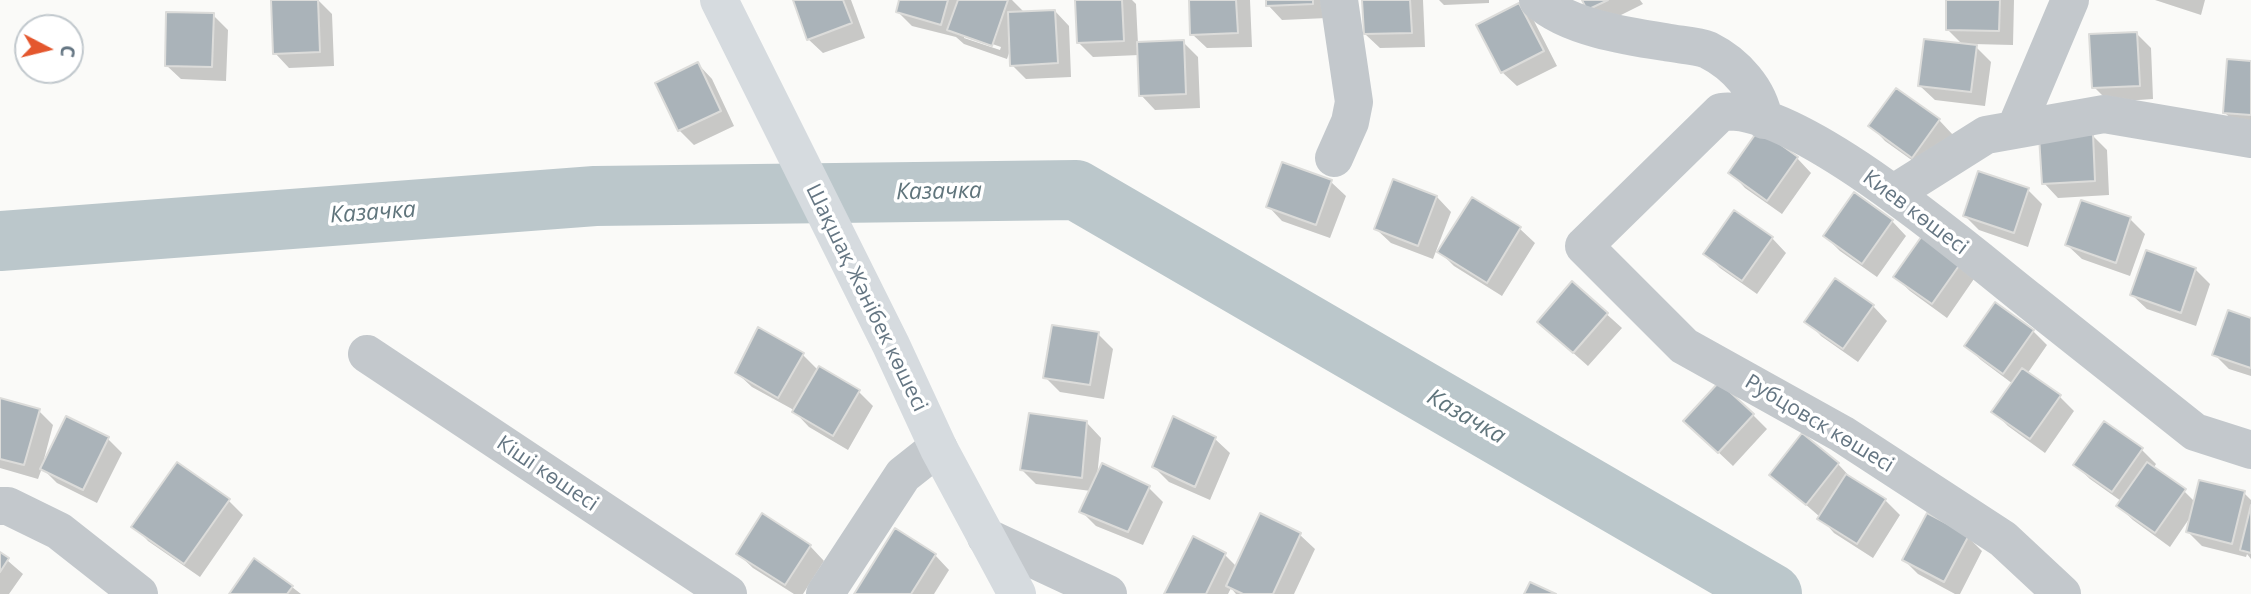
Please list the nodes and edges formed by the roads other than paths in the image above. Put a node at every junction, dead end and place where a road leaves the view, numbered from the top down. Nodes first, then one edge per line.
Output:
1 (719, 0) edge
2 (1339, 0) edge
3 (1538, 0) edge
4 (2070, 0) edge
5 (1764, 120) junction
6 (2015, 130) junction
7 (2251, 139) edge
8 (1334, 158) dead end
9 (1895, 193) junction
10 (1584, 246) joint
11 (367, 354) dead end
12 (939, 449) junction
13 (2251, 450) edge
14 (0, 506) edge
15 (986, 537) junction
16 (139, 594) edge
17 (728, 594) edge
18 (825, 594) edge
19 (1017, 594) edge
20 (1108, 594) edge
21 (2062, 594) edge

1 - 12 main road, Шақшақ Жәнібек көшесі
2 - 8 street
3 - 5 street
4 - 6 street
5 - 9 street, Киев көшесі
5 - 10 street, Киев көшесі
6 - 7 street
6 - 9 street
9 - 13 street, Киев көшесі
10 - 21 street, Рубцовск көшесі
11 - 17 street, Кіші көшесі
12 - 15 main road, Шақшақ Жәнібек көшесі
12 - 18 street
14 - 16 street
15 - 19 main road, Шақшақ Жәнібек көшесі
15 - 20 street

